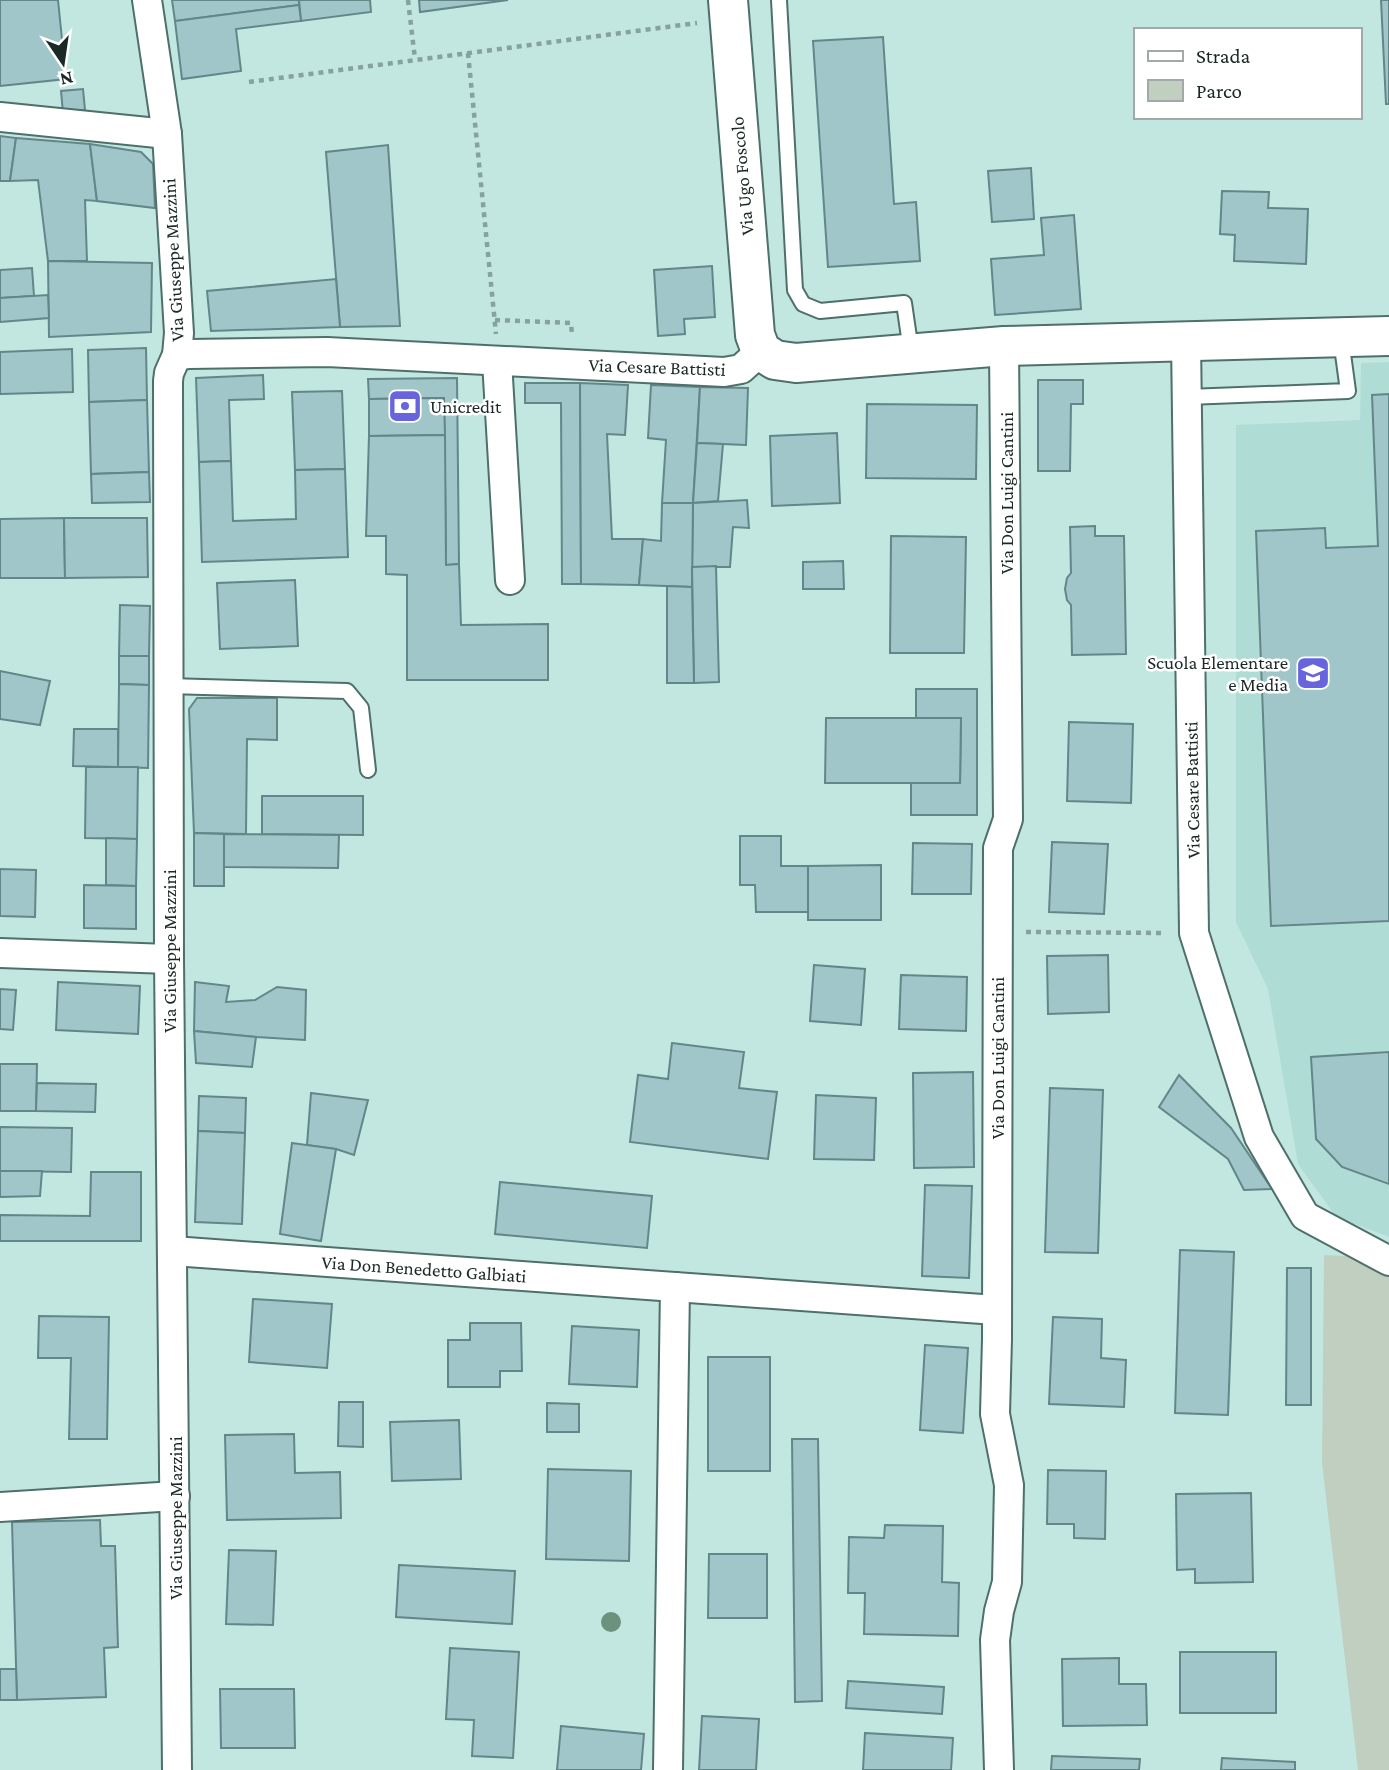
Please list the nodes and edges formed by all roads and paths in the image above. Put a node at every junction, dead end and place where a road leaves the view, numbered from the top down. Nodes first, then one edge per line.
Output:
1 (148, 0) edge
2 (408, 0) edge
3 (779, 0) edge
4 (729, 9) edge
5 (468, 53) junction
6 (415, 60) junction
7 (249, 82) dead end
8 (0, 117) edge
9 (167, 134) junction
10 (495, 320) junction
11 (1389, 336) edge
12 (1346, 337) junction
13 (1186, 341) junction
14 (1004, 346) junction
15 (761, 352) junction
16 (911, 352) junction
17 (177, 355) junction
18 (497, 361) junction
19 (573, 363) junction
20 (1187, 397) junction
21 (510, 580) dead end
22 (168, 686) junction
23 (368, 770) dead end
24 (997, 932) junction
25 (1194, 933) junction
26 (0, 953) edge
27 (169, 959) junction
28 (173, 1251) junction
29 (1389, 1261) edge
30 (675, 1287) junction
31 (996, 1310) junction
32 (175, 1496) junction
33 (0, 1507) edge
34 (177, 1770) edge
35 (668, 1770) edge
36 (999, 1770) edge

1 - 9 street, Via Giuseppe Mazzini
2 - 6 path
3 - 16 lane
4 - 5 path
4 - 15 street, Via Ugo Foscolo
5 - 6 path
5 - 10 path
6 - 7 path
8 - 9 street
9 - 17 street, Via Giuseppe Mazzini
10 - 18 path
10 - 19 path
11 - 12 street
12 - 13 street
12 - 20 lane
13 - 14 street
13 - 20 street, Via Cesare Battisti
14 - 16 street
14 - 24 street, Via Don Luigi Cantini
15 - 16 street
15 - 19 street, Via Cesare Battisti
17 - 18 street, Via Cesare Battisti
17 - 22 street, Via Giuseppe Mazzini
18 - 19 street, Via Cesare Battisti
18 - 21 street
20 - 25 street, Via Cesare Battisti
22 - 23 lane
22 - 27 street, Via Giuseppe Mazzini
24 - 25 path
24 - 31 street, Via Don Luigi Cantini
25 - 29 street, Via Cesare Battisti
26 - 27 street
27 - 28 street, Via Giuseppe Mazzini
28 - 30 street, Via Don Benedetto Galbiati
28 - 32 street, Via Giuseppe Mazzini
30 - 31 street, Via Don Benedetto Galbiati
30 - 35 street
31 - 36 street, Via Don Luigi Cantini
32 - 33 street
32 - 34 street, Via Giuseppe Mazzini

